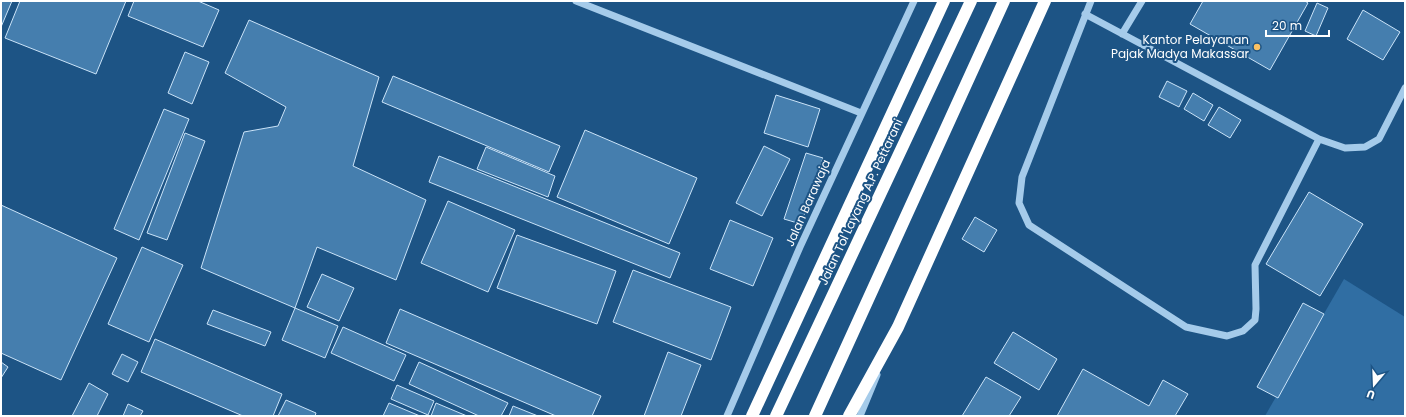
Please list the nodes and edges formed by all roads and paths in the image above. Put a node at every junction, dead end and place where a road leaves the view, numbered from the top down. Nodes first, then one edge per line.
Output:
1 (576, 1) edge
2 (914, 1) edge
3 (944, 1) edge
4 (971, 1) edge
5 (1004, 1) edge
6 (1045, 1) edge
7 (1091, 1) edge
8 (1142, 1) edge
9 (1085, 14) junction
10 (1122, 34) junction
11 (1405, 88) edge
12 (861, 113) junction
13 (1319, 139) junction
14 (898, 327) junction
15 (727, 416) edge
16 (752, 416) edge
17 (776, 416) edge
18 (815, 416) edge
19 (849, 416) edge
20 (860, 416) edge

1 - 12 street
2 - 12 street, Jalan Barawaja
3 - 16 highway
4 - 17 highway, Jalan Tol Layang A.P. Pettarani
5 - 18 highway
6 - 14 highway
7 - 9 street
8 - 10 street
9 - 10 street
9 - 13 street
10 - 13 street
11 - 13 street
12 - 15 street, Jalan Barawaja
14 - 19 highway
14 - 20 street

